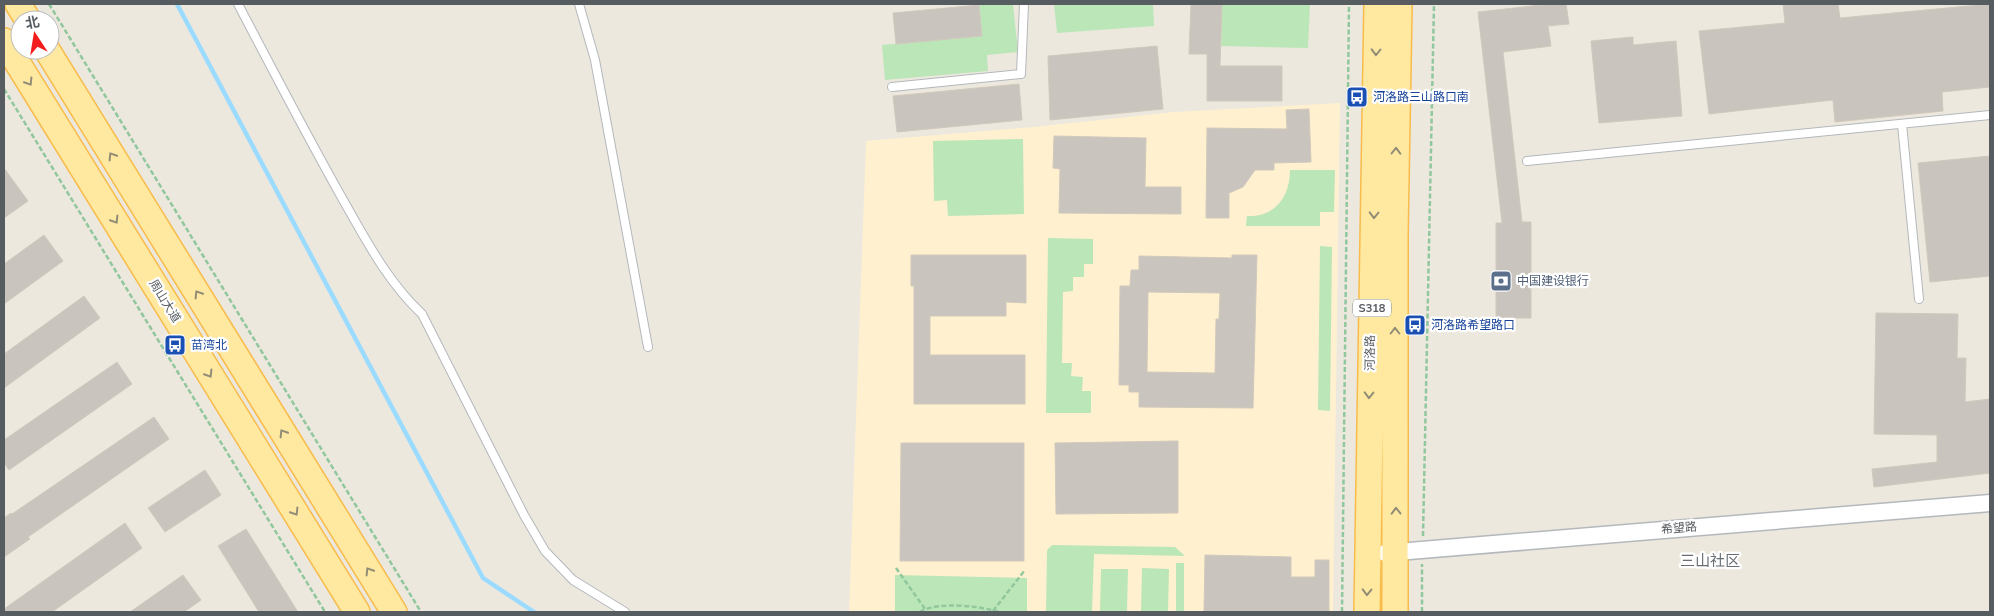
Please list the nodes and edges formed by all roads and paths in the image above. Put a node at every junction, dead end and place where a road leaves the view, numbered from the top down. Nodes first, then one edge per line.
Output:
1 (50, 4) edge
2 (238, 4) edge
3 (580, 4) edge
4 (1024, 4) edge
5 (1349, 4) edge
6 (1377, 4) edge
7 (1399, 4) edge
8 (1434, 4) edge
9 (4, 41) edge
10 (53, 60) edge
11 (892, 87) dead end
12 (4, 89) edge
13 (1990, 115) edge
14 (1902, 124) junction
15 (1527, 161) dead end
16 (1919, 299) dead end
17 (648, 347) dead end
18 (1990, 503) edge
19 (1422, 551) junction
20 (1396, 552) junction
21 (1368, 553) junction
22 (896, 568) dead end
23 (1025, 570) dead end
24 (925, 609) junction
25 (993, 611) junction
26 (325, 612) edge
27 (357, 612) edge
28 (394, 612) edge
29 (421, 612) edge
30 (624, 612) edge
31 (920, 612) edge
32 (999, 612) edge
33 (1342, 612) edge
34 (1367, 612) edge
35 (1395, 612) edge
36 (1422, 612) edge

1 - 29 path
2 - 30 lane
3 - 17 lane
4 - 11 lane
5 - 33 path
6 -> 21 main road, 河洛路 / S318
20 -> 7 main road, 河洛路 / S318
8 - 19 path
9 -> 27 main road, 周山大道
28 -> 10 main road
12 - 26 path
13 - 14 lane
14 - 15 lane
14 - 16 lane
18 - 19 street, 希望路
19 - 20 street, 希望路
19 - 36 path
20 - 21 street, 希望路
20 - 35 main road, 河洛路 / S318
21 -> 34 main road, 河洛路 / S318
22 - 24 path
23 - 25 path
24 - 25 path
24 - 31 path
25 - 32 path

